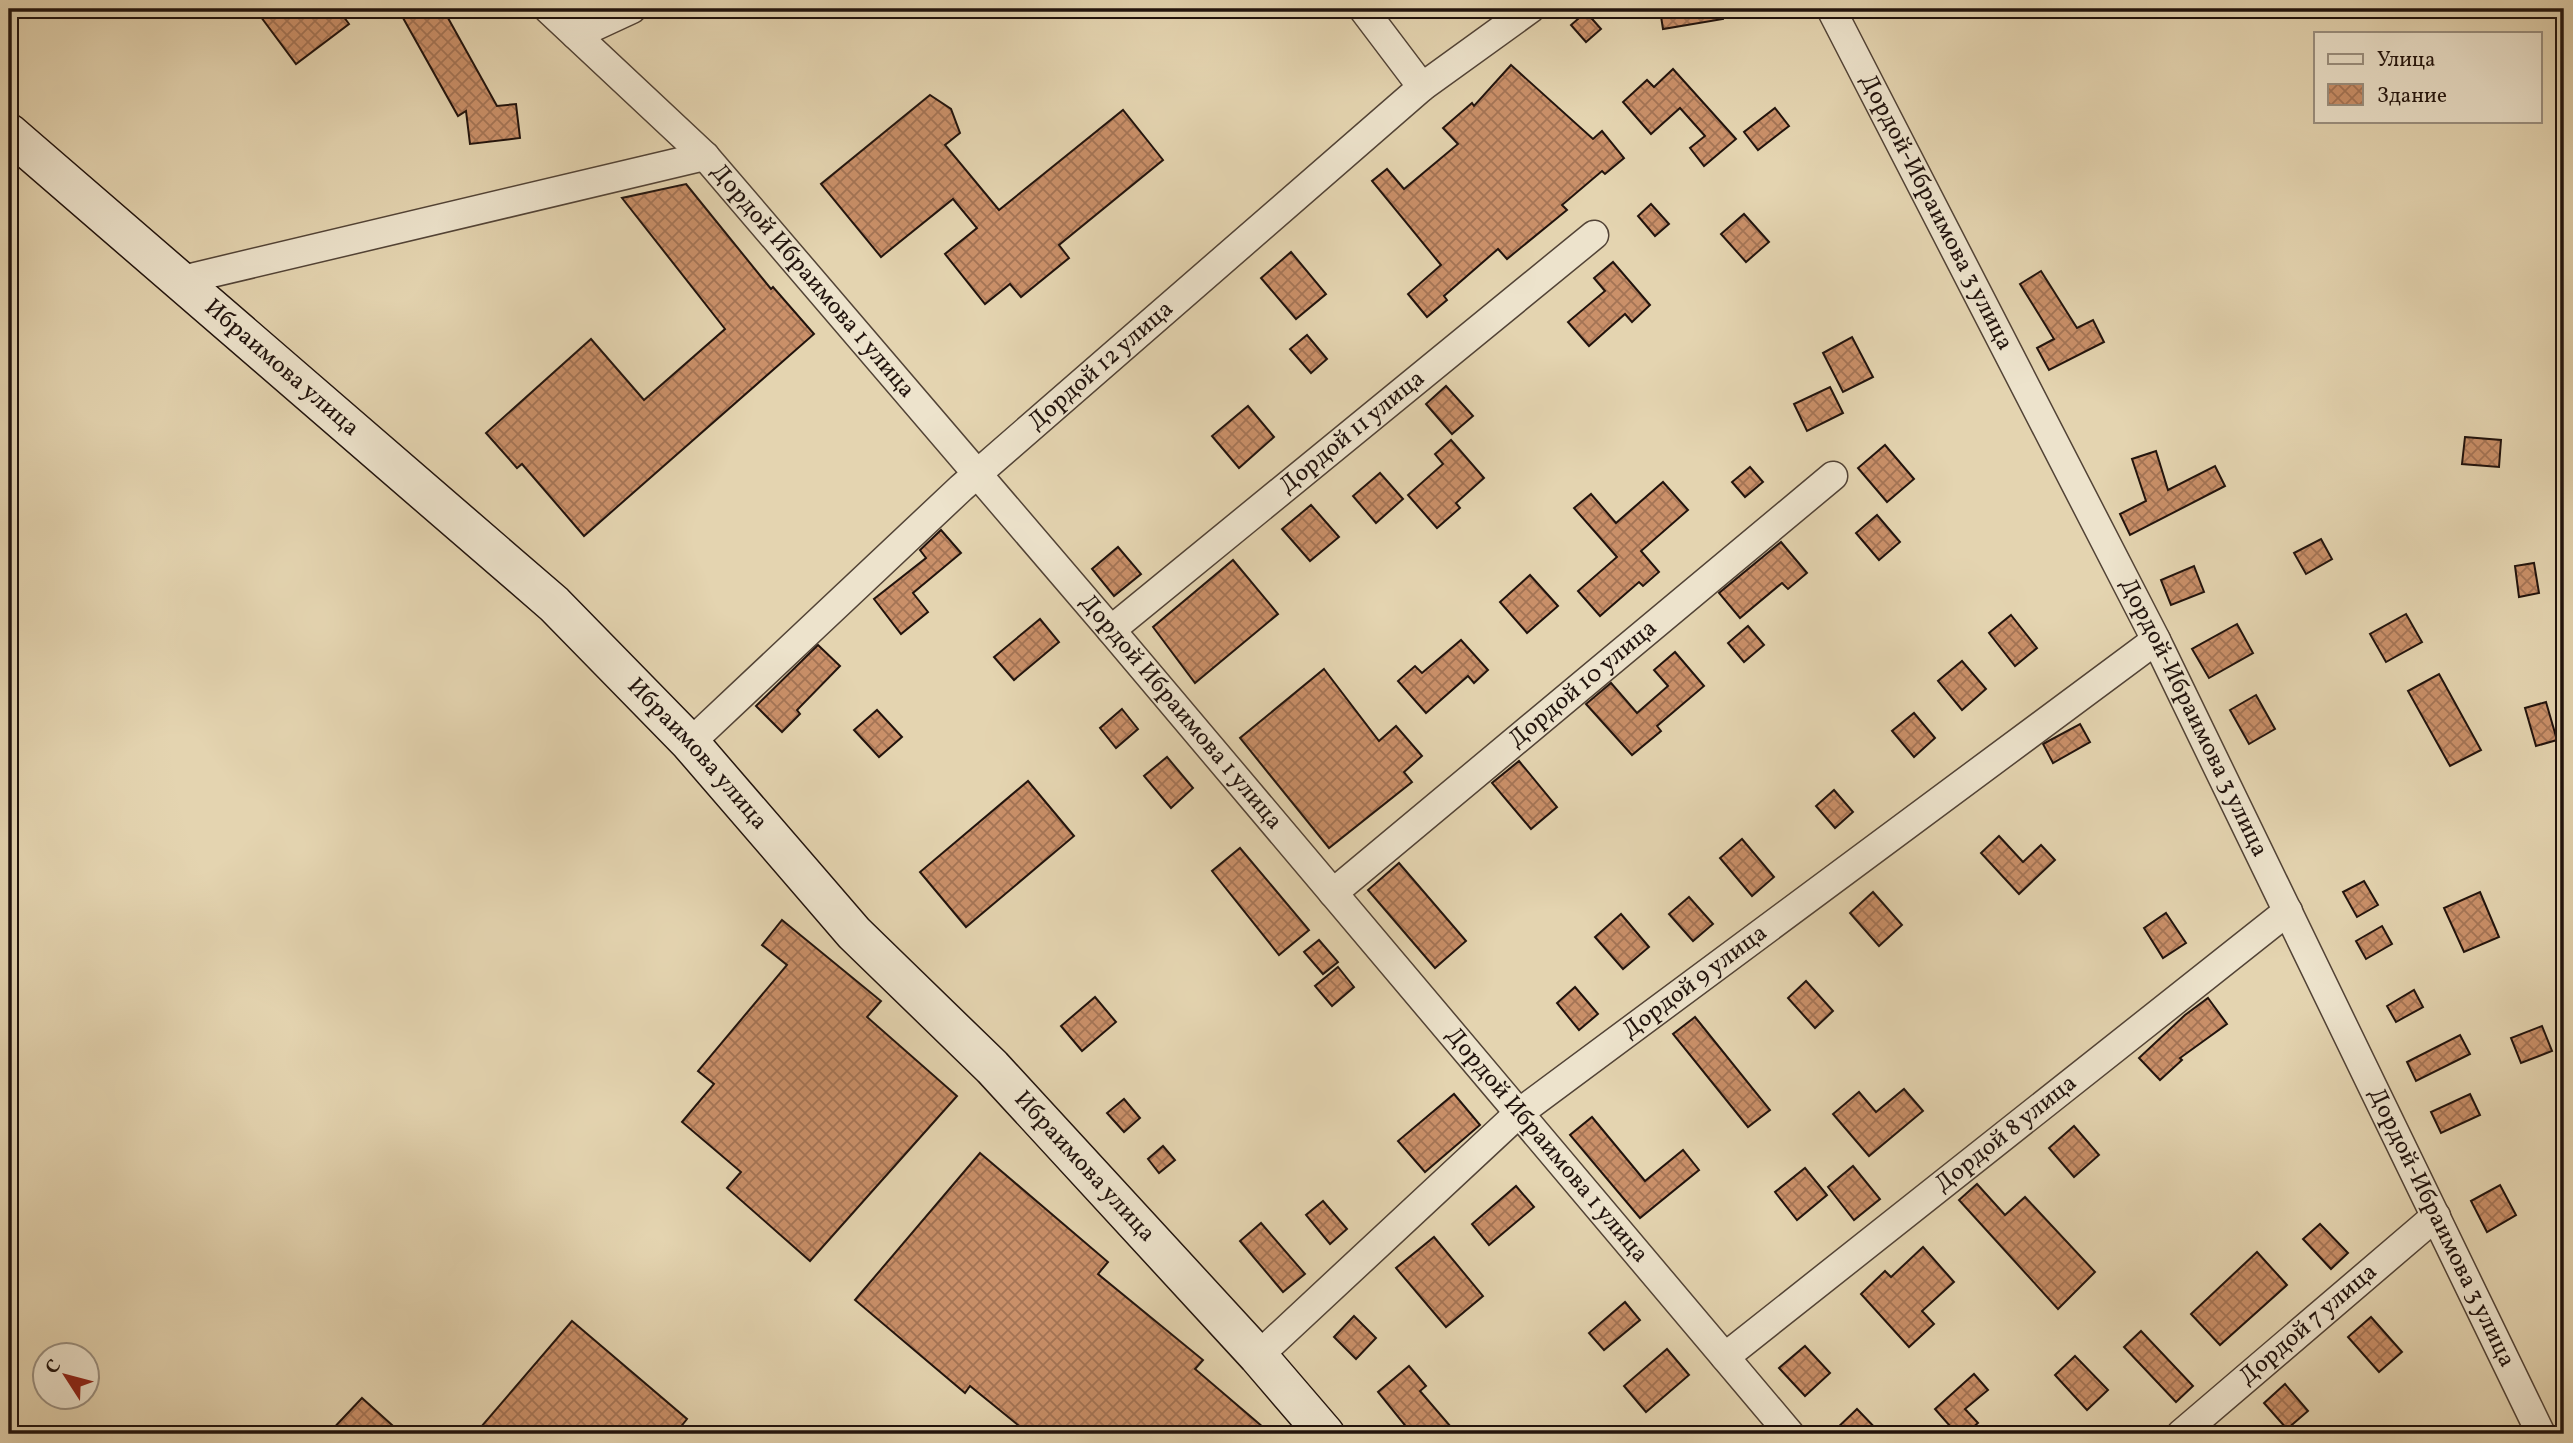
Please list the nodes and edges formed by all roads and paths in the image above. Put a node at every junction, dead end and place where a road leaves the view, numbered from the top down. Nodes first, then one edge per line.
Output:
1 (548, 9) edge
2 (632, 9) edge
3 (1363, 9) edge
4 (1530, 9) edge
5 (1831, 9) edge
6 (576, 35) junction
7 (1422, 87) junction
8 (9, 133) edge
9 (705, 156) junction
10 (1594, 235) dead end
11 (181, 279) junction
12 (975, 476) junction
13 (1833, 476) dead end
14 (1111, 631) junction
15 (2156, 640) junction
16 (691, 743) junction
17 (1333, 893) junction
18 (2288, 911) junction
19 (1519, 1113) junction
20 (2436, 1216) junction
21 (1258, 1356) junction
22 (1726, 1357) junction
23 (1325, 1434) edge
24 (1790, 1434) edge
25 (2181, 1434) edge
26 (2541, 1434) edge

1 - 6 street, Дордой Ибраимова 1 улица
2 - 6 street
3 - 7 street
4 - 7 street, Дордой 12 улица
5 - 15 street, Дордой-Ибраимова 3 улица
6 - 9 street, Дордой Ибраимова 1 улица
7 - 12 street, Дордой 12 улица
8 - 11 main road, Ибраимова улица
9 - 11 street
9 - 12 street, Дордой Ибраимова 1 улица
10 - 14 street, Дордой 11 улица
11 - 16 main road, Ибраимова улица
12 - 14 street, Дордой Ибраимова 1 улица
12 - 16 street, Дордой 12 улица
13 - 17 street, Дордой 10 улица
14 - 17 street, Дордой Ибраимова 1 улица
15 - 18 street, Дордой-Ибраимова 3 улица
15 - 19 street, Дордой 9 улица
16 - 21 main road, Ибраимова улица
17 - 19 street, Дордой Ибраимова 1 улица
18 - 20 street, Дордой-Ибраимова 3 улица
18 - 22 street, Дордой 8 улица
19 - 21 street, Дордой 9 улица
19 - 22 street, Дордой Ибраимова 1 улица
20 - 25 street, Дордой 7 улица
20 - 26 street, Дордой-Ибраимова 3 улица
21 - 23 main road, Ибраимова улица
22 - 24 street, Дордой Ибраимова 1 улица

